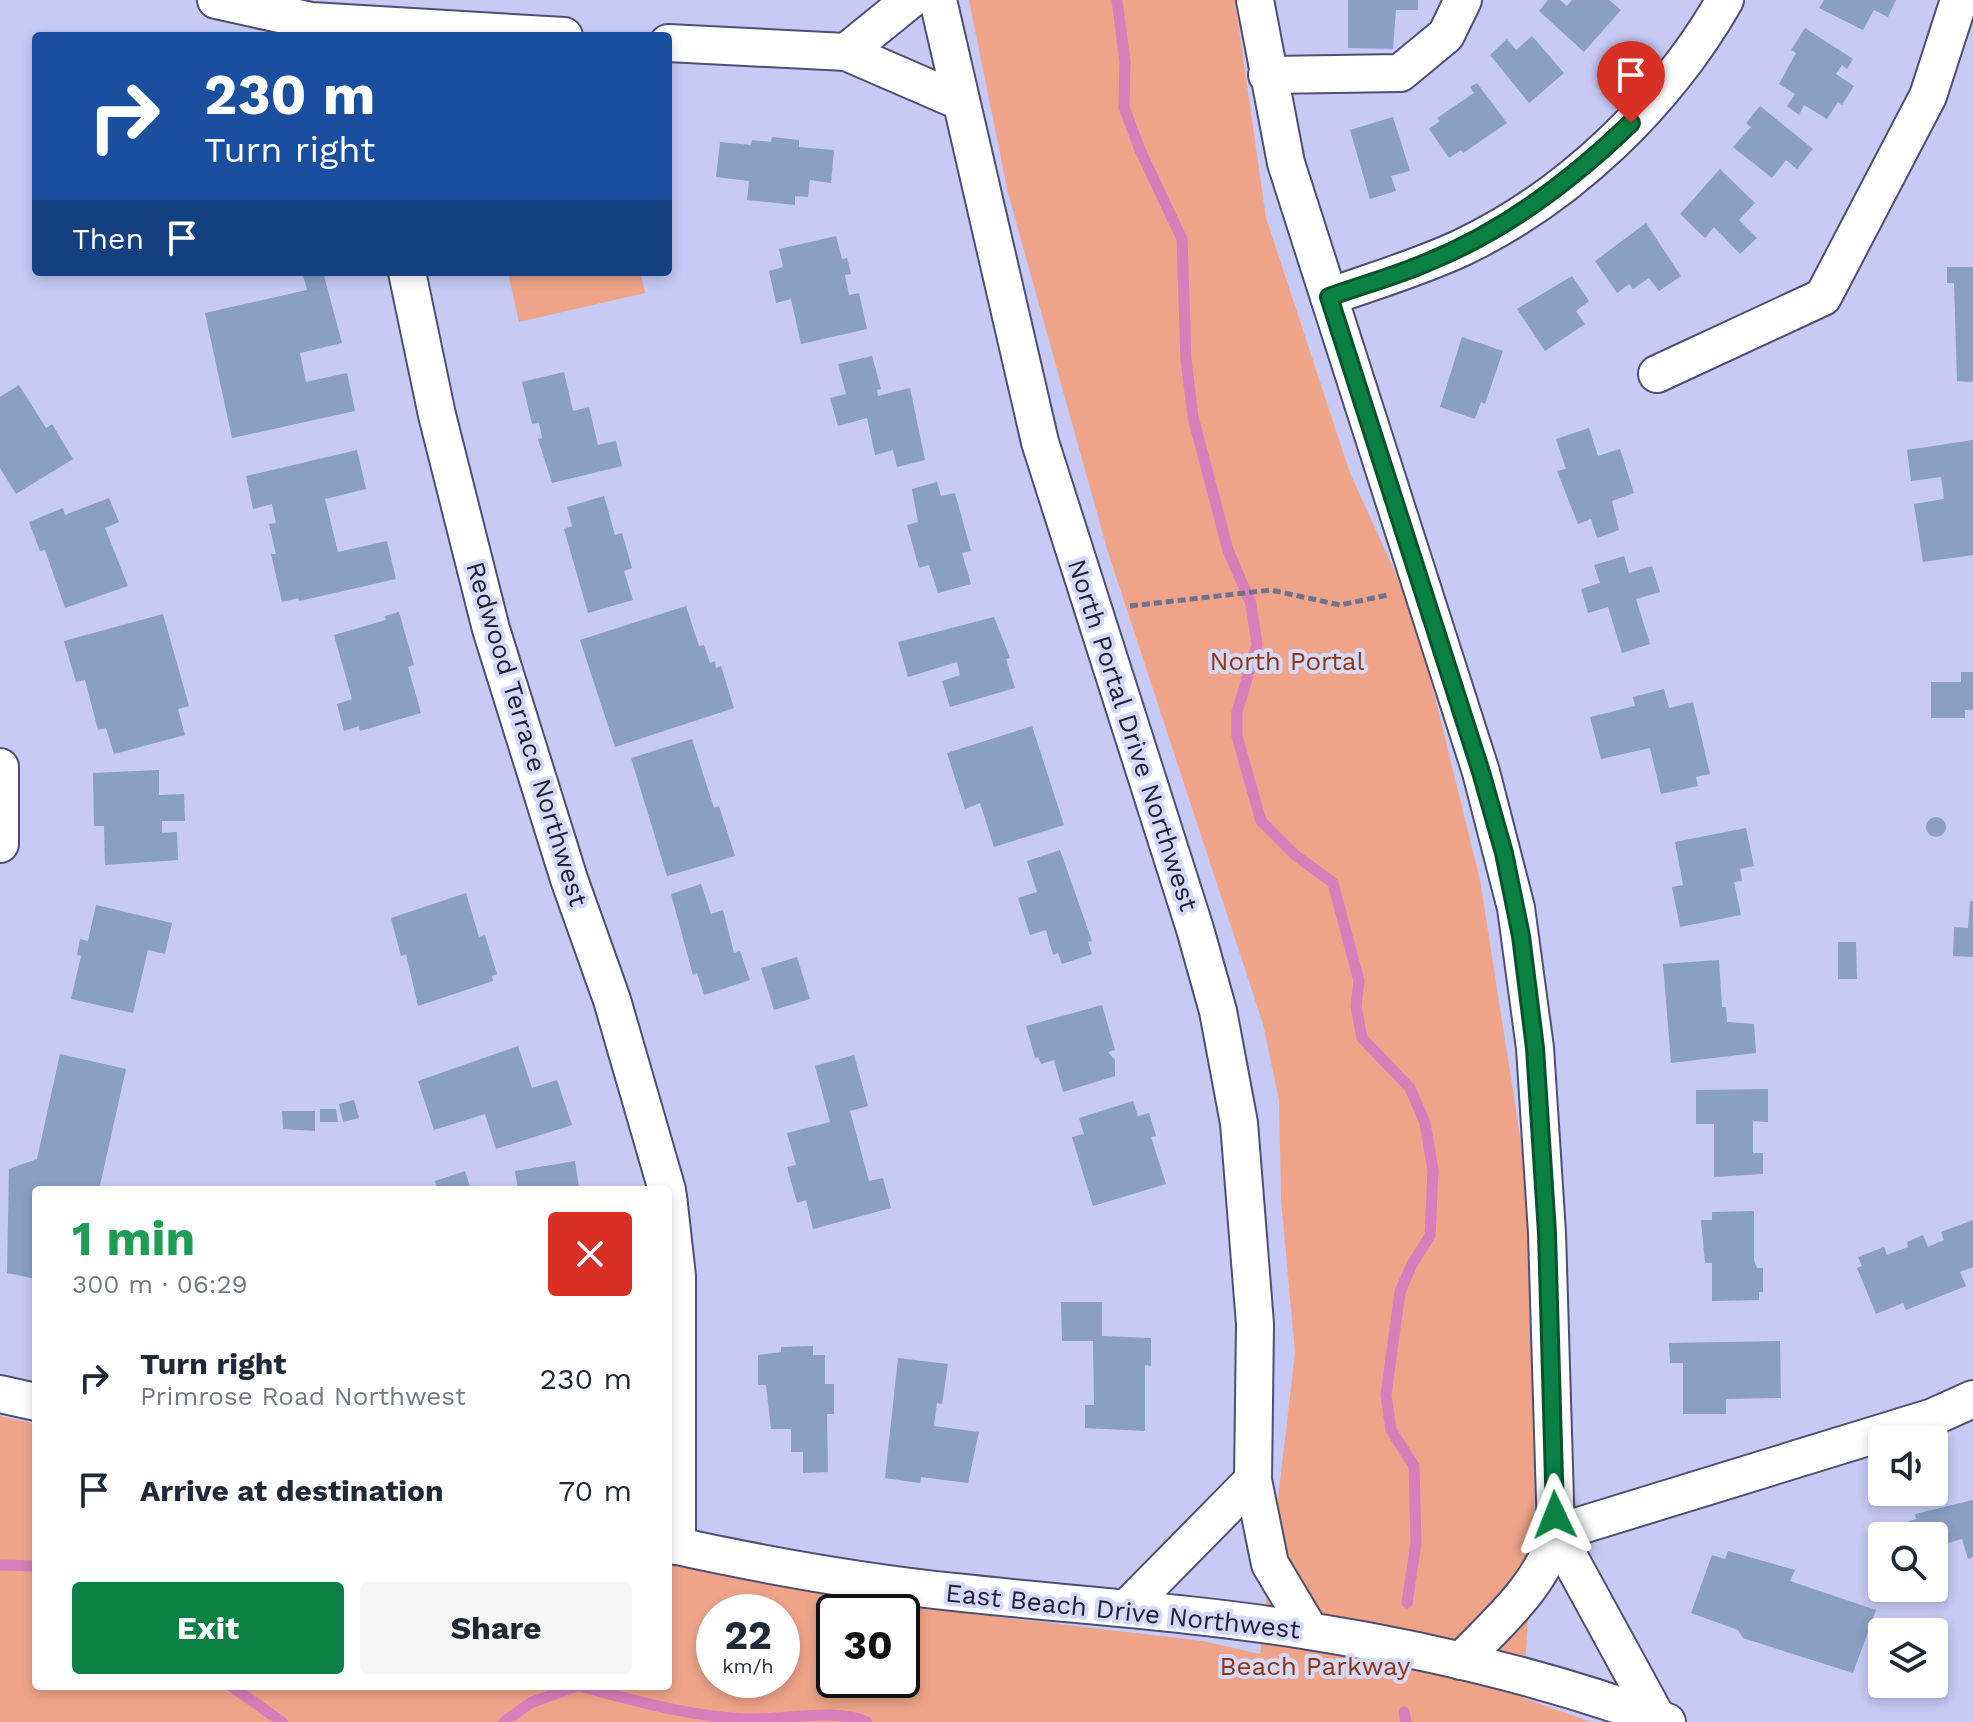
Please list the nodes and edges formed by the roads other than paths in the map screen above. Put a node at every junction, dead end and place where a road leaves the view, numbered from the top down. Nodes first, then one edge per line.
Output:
1 (216, 0) edge
2 (910, 0) edge
3 (938, 0) edge
4 (1255, 0) edge
5 (1463, 0) edge
6 (1725, 0) edge
7 (1959, 0) edge
8 (316, 28) edge
9 (420, 31) edge
10 (449, 32) edge
11 (672, 43) edge
12 (846, 52) junction
13 (1267, 75) junction
14 (959, 101) junction
15 (408, 276) edge
16 (1329, 297) junction
17 (1657, 374) dead end
18 (0, 767) edge
19 (0, 835) edge
20 (0, 844) edge
21 (665, 1186) edge
22 (672, 1230) edge
23 (0, 1394) edge
24 (1973, 1399) edge
25 (32, 1401) edge
26 (1253, 1480) junction
27 (1556, 1533) junction
28 (672, 1545) edge
29 (1127, 1608) junction
30 (1310, 1631) junction
31 (1461, 1661) junction
32 (1662, 1720) edge

1 - 8 street
2 - 12 street
3 - 14 street, North Portal Drive Northwest
4 - 13 street
5 - 13 street
6 - 16 street
7 - 17 street
8 - 9 street
9 - 10 street
11 - 12 street
12 - 14 street
13 - 16 street
14 - 26 street, North Portal Drive Northwest
15 - 21 street, Redwood Terrace Northwest
16 - 27 street
18 - 19 street
19 - 20 street
22 - 28 street, Redwood Terrace Northwest
23 - 25 street
24 - 27 street
26 - 29 street
26 - 30 street, North Portal Drive Northwest
27 - 31 street
27 - 32 street
28 - 29 street, East Beach Drive Northwest
29 - 30 street, East Beach Drive Northwest
30 - 31 street, East Beach Drive Northwest
31 - 32 street, East Beach Drive Northwest

